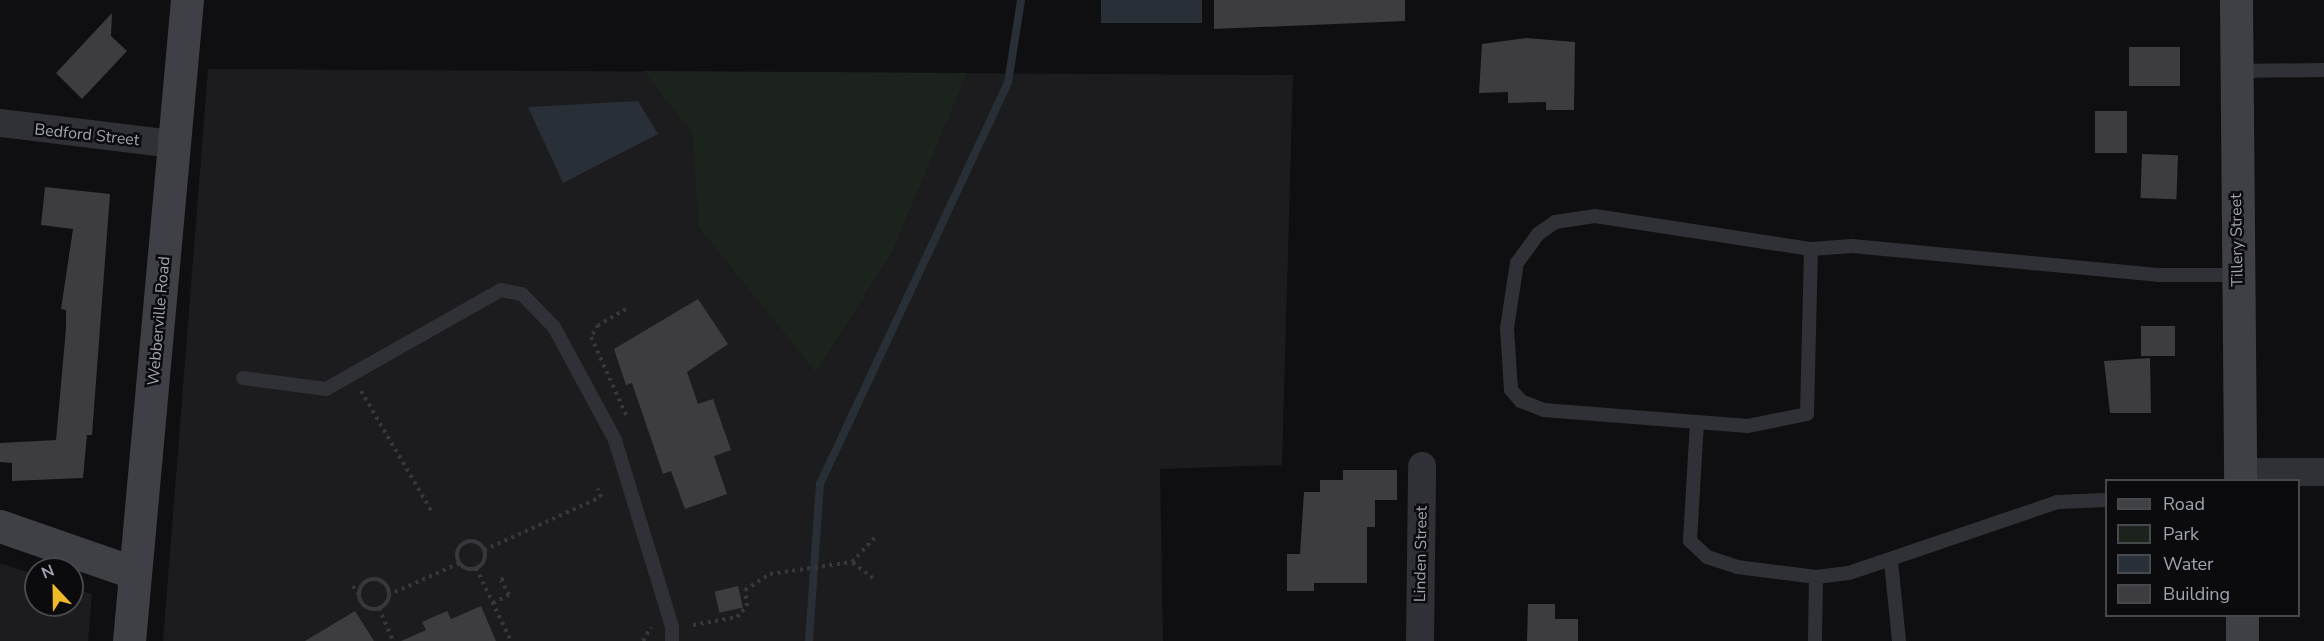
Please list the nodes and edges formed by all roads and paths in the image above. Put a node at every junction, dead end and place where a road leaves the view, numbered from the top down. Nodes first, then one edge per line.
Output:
1 (187, 0) edge
2 (2236, 0) edge
3 (2324, 70) edge
4 (2236, 71) junction
5 (0, 123) edge
6 (174, 144) junction
7 (1811, 249) junction
8 (2237, 275) junction
9 (626, 309) dead end
10 (351, 375) junction
11 (243, 378) dead end
12 (1697, 422) junction
13 (630, 429) dead end
14 (1422, 466) dead end
15 (2324, 471) edge
16 (2240, 476) edge
17 (598, 489) dead end
18 (2105, 500) edge
19 (432, 512) dead end
20 (0, 526) edge
21 (464, 536) dead end
22 (876, 536) dead end
23 (467, 542) junction
24 (484, 550) junction
25 (852, 562) junction
26 (1891, 562) junction
27 (460, 563) junction
28 (476, 567) junction
29 (135, 573) junction
30 (507, 576) dead end
31 (1816, 577) junction
32 (873, 579) dead end
33 (353, 586) dead end
34 (358, 595) junction
35 (388, 595) junction
36 (493, 603) junction
37 (379, 608) junction
38 (651, 616) dead end
39 (2242, 617) edge
40 (692, 621) dead end
41 (129, 641) edge
42 (393, 641) edge
43 (511, 641) edge
44 (643, 641) edge
45 (672, 641) edge
46 (1420, 641) edge
47 (1815, 641) edge
48 (1899, 641) edge
49 (2242, 641) edge

1 - 6 street, Webberville Road
2 - 4 street, Tillery Street
3 - 4 lane
4 - 8 street, Tillery Street
5 - 6 street, Bedford Street
6 - 29 street, Webberville Road
7 - 8 lane
7 - 12 lane
7 - 12 lane
8 - 16 street, Tillery Street
9 - 13 path
10 - 11 lane
10 - 19 path
10 - 45 lane
12 - 31 lane
14 - 46 street, Linden Street
15 - 16 street
17 - 24 path
18 - 26 lane
20 - 29 street
21 - 23 path
22 - 25 path
23 - 24 path
23 - 27 path
24 - 28 path
25 - 32 path
25 - 40 path
26 - 31 lane
26 - 48 lane
27 - 28 path
27 - 35 path
28 - 36 path
29 - 41 street, Webberville Road
30 - 36 path
31 - 47 lane
33 - 34 path
34 - 35 path
34 - 37 path
35 - 37 path
36 - 43 path
37 - 42 path
38 - 44 path
39 - 49 street

